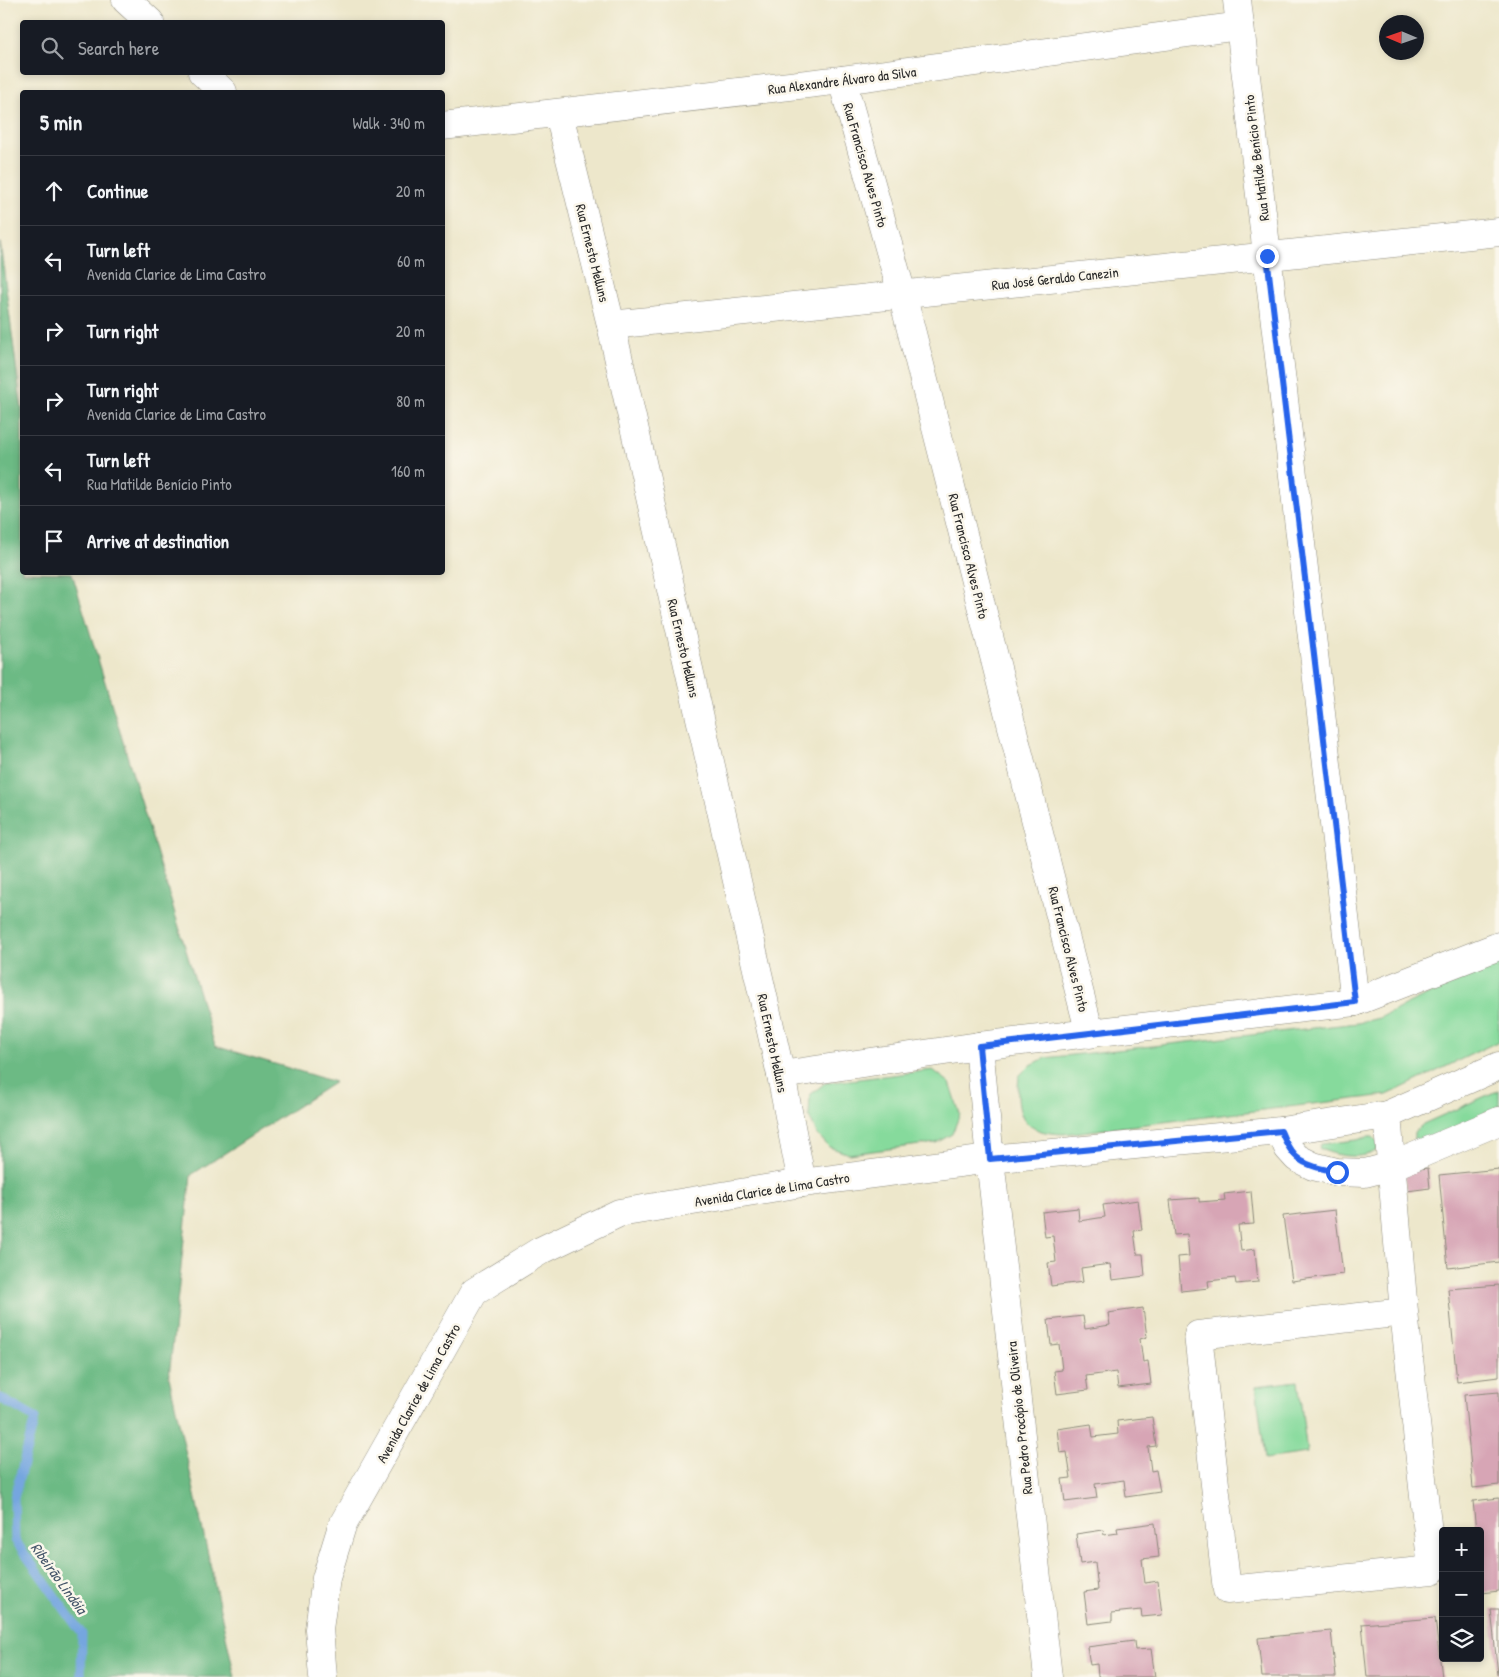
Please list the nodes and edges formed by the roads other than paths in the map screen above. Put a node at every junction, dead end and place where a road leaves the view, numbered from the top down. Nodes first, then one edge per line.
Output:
1 (126, 0) edge
2 (1239, 13) edge
3 (148, 20) edge
4 (205, 75) edge
5 (842, 80) junction
6 (221, 90) edge
7 (559, 114) junction
8 (445, 126) edge
9 (1499, 232) edge
10 (1267, 256) junction
11 (902, 294) junction
12 (611, 325) junction
13 (1499, 946) edge
14 (1355, 1002) junction
15 (1090, 1034) junction
16 (979, 1046) junction
17 (1499, 1066) edge
18 (781, 1075) junction
19 (1387, 1116) junction
20 (1499, 1122) edge
21 (1281, 1131) junction
22 (990, 1159) junction
23 (1392, 1166) junction
24 (802, 1183) junction
25 (1404, 1312) junction
26 (323, 1677) edge
27 (1048, 1677) edge

1 - 3 street
2 - 5 street, Rua Alexandre Álvaro da Silva
2 - 10 street, Rua Matilde Benício Pinto
4 - 6 street
5 - 7 street, Rua Alexandre Álvaro da Silva
5 - 11 street, Rua Francisco Alves Pinto
7 - 8 street, Rua Alexandre Álvaro da Silva
7 - 12 street, Rua Ernesto Melluns
9 - 10 street, Rua José Geraldo Canezin
10 - 11 street, Rua José Geraldo Canezin
10 - 14 street, Rua Matilde Benício Pinto
11 - 12 street, Rua José Geraldo Canezin
11 - 15 street, Rua Francisco Alves Pinto
12 - 18 street, Rua Ernesto Melluns
13 - 14 street
14 - 15 street
15 - 16 street
16 - 18 street
16 - 22 street, Rua Pedro Procópio de Oliveira
17 - 19 street, Avenida Clarice de Lima Castro
18 - 24 street, Rua Ernesto Melluns
19 - 21 street, Avenida Clarice de Lima Castro
19 - 23 street
20 - 23 street
21 - 22 street, Avenida Clarice de Lima Castro
21 - 23 street
22 - 24 street, Avenida Clarice de Lima Castro
22 - 27 street, Rua Pedro Procópio de Oliveira
23 - 25 street
24 - 26 street, Avenida Clarice de Lima Castro
25 - 25 street

